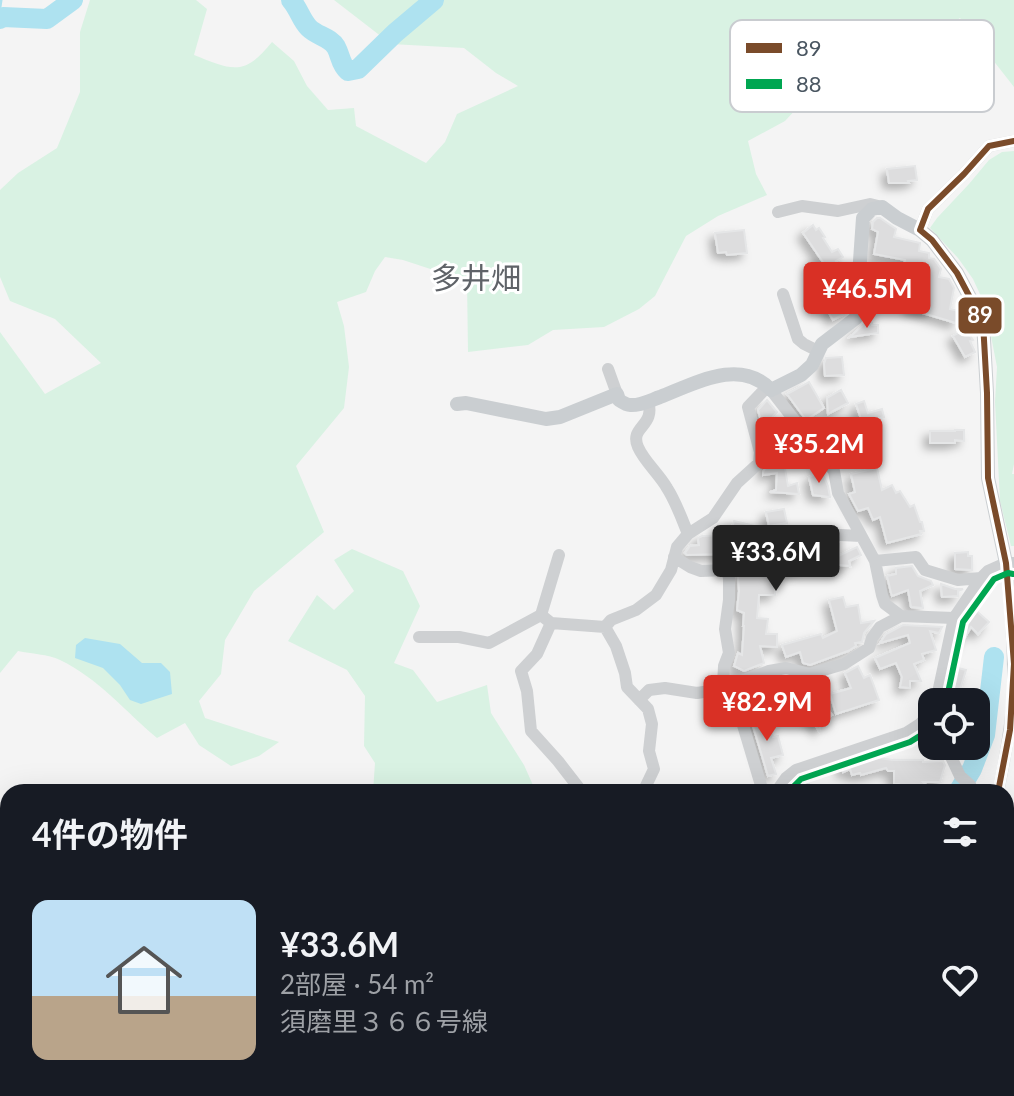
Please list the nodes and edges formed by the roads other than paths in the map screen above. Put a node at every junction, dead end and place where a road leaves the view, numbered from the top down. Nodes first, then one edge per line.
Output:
1 (1014, 141) edge
2 (882, 207) junction
3 (778, 212) dead end
4 (920, 230) junction
5 (783, 294) dead end
6 (818, 351) junction
7 (608, 369) dead end
8 (769, 388) junction
9 (617, 394) junction
10 (648, 401) junction
11 (457, 404) dead end
12 (688, 534) junction
13 (861, 536) junction
14 (559, 555) dead end
15 (674, 557) junction
16 (875, 561) junction
17 (1010, 564) edge
18 (727, 570) junction
19 (981, 578) junction
20 (901, 616) junction
21 (954, 618) junction
22 (546, 619) junction
23 (605, 627) junction
24 (419, 637) dead end
25 (1014, 679) edge
26 (727, 684) junction
27 (939, 688) edge
28 (639, 700) junction
29 (918, 725) edge
30 (954, 760) edge
31 (576, 784) edge
32 (647, 784) edge
33 (760, 784) edge
34 (782, 784) edge
35 (968, 784) edge
36 (1000, 784) edge

1 - 4 street
2 - 3 street
2 - 4 main road
2 - 6 main road
4 - 17 main road
5 - 6 street
6 - 8 main road
7 - 9 street
8 - 10 main road
8 - 12 street
8 - 13 street
9 - 10 main road
9 - 11 main road
10 - 12 street
12 - 15 street
13 - 16 street
13 - 18 street
14 - 22 street
15 - 18 street
15 - 23 street
16 - 19 street
16 - 20 street
17 - 19 street
17 - 25 street
18 - 26 street
19 - 21 street
20 - 21 street
20 - 26 street
21 - 27 street
22 - 23 street
22 - 24 street
22 - 31 street
23 - 28 street
25 - 36 street
26 - 28 street
26 - 33 street
28 - 32 street
29 - 34 street
30 - 35 street

